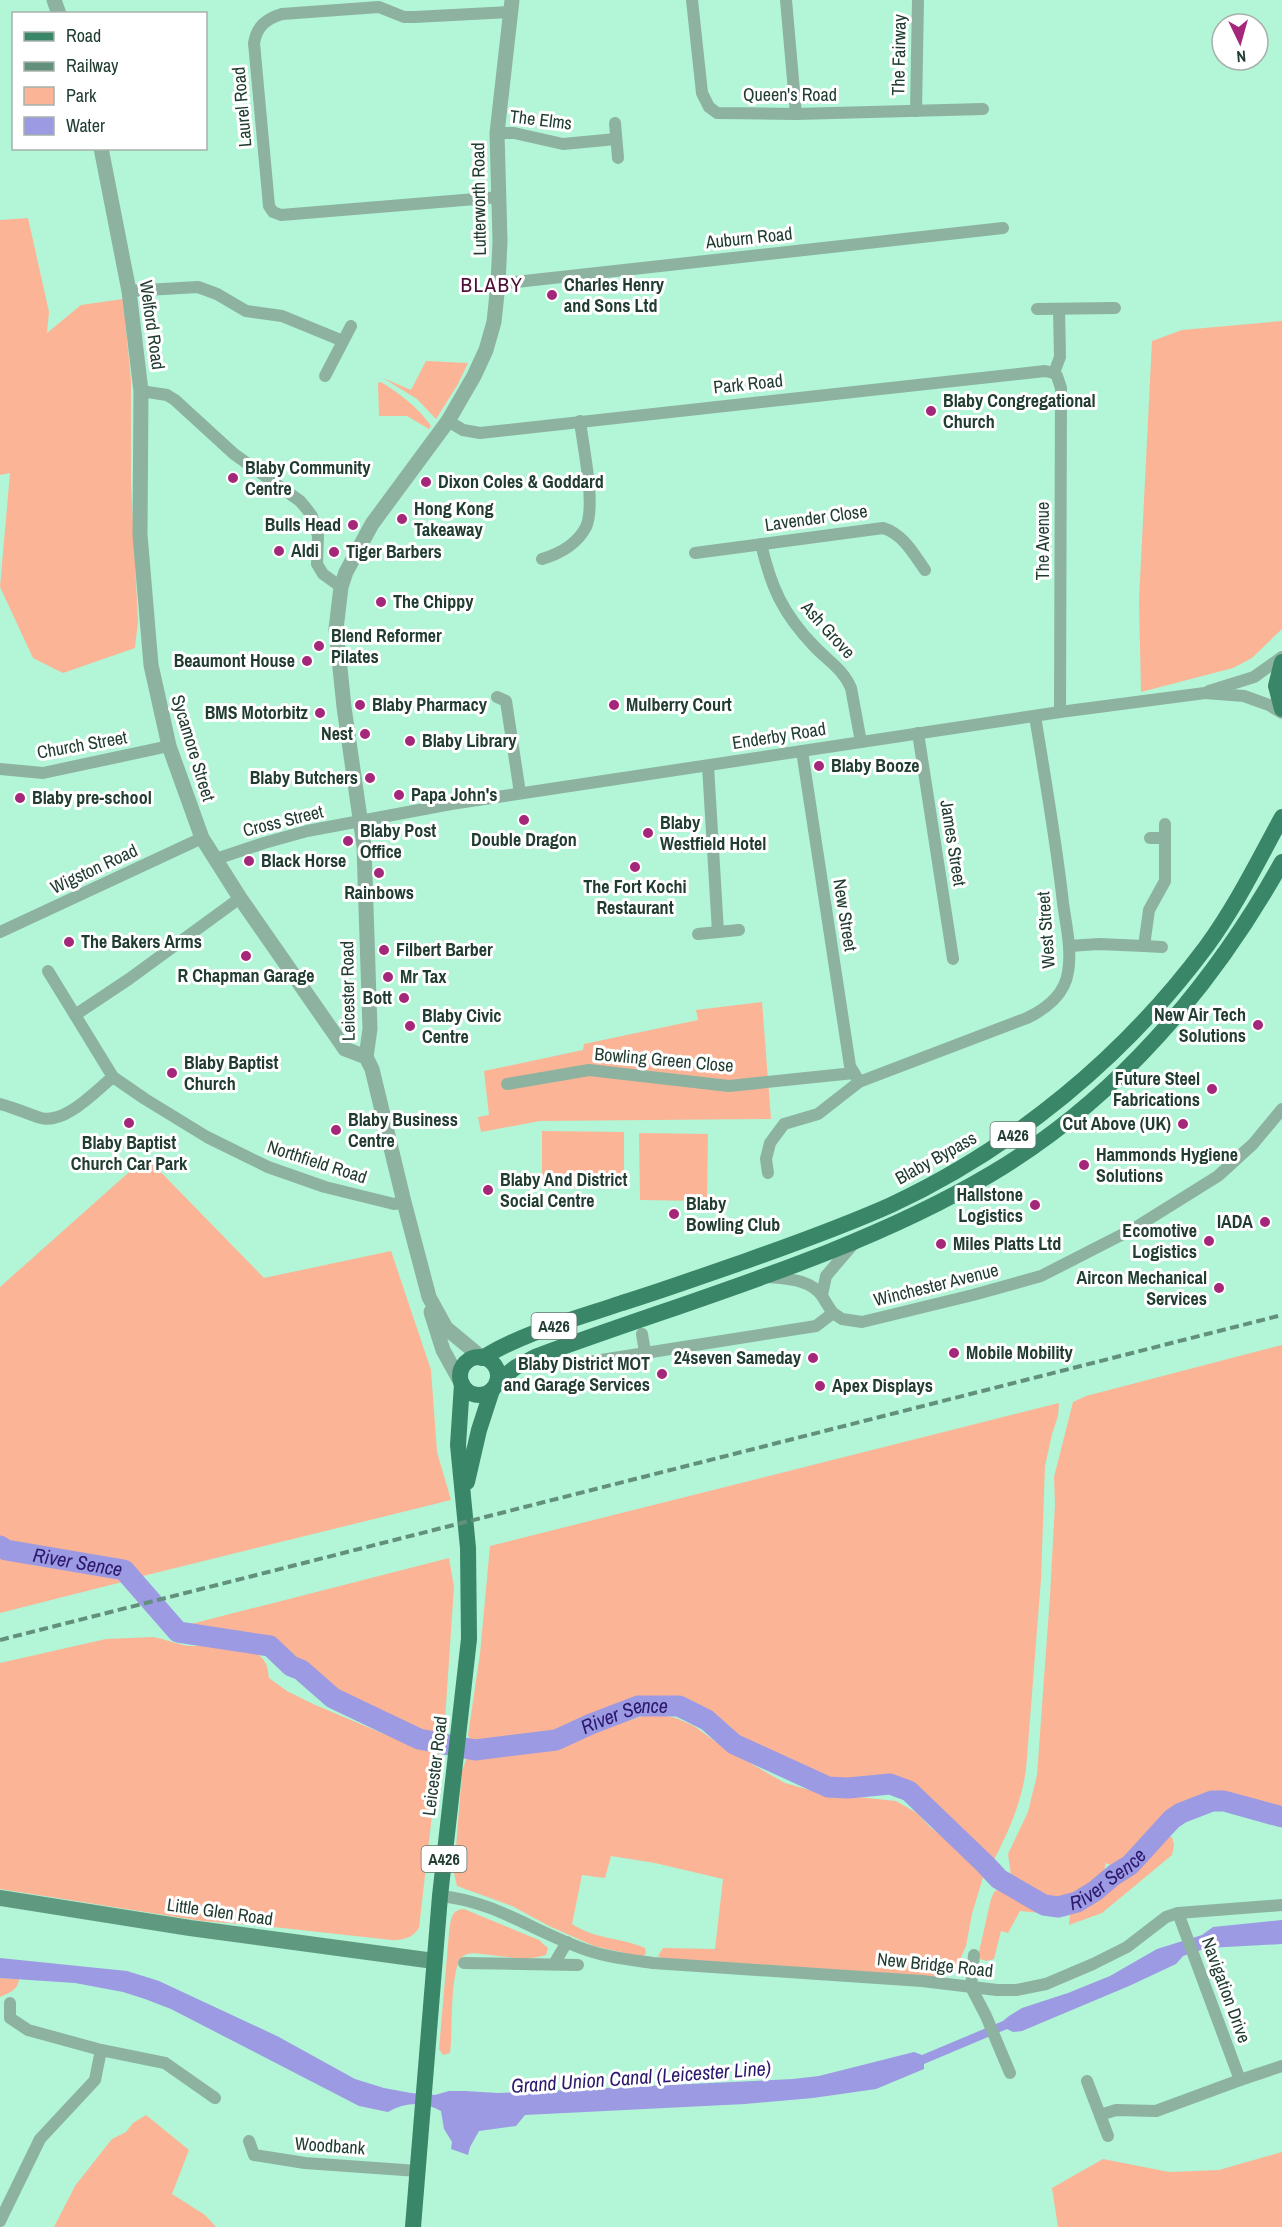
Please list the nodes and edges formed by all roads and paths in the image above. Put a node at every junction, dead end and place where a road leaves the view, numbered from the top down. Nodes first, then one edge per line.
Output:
1 (692, 0) edge
2 (786, 0) edge
3 (918, 0) edge
4 (511, 6) edge
5 (983, 109) dead end
6 (916, 111) junction
7 (796, 114) junction
8 (615, 123) dead end
9 (497, 133) junction
10 (616, 139) junction
11 (101, 150) edge
12 (618, 158) dead end
13 (500, 198) junction
14 (1003, 228) dead end
15 (498, 284) junction
16 (129, 291) junction
17 (1115, 308) dead end
18 (1037, 309) dead end
19 (1059, 309) junction
20 (351, 326) dead end
21 (343, 340) junction
22 (1054, 373) junction
23 (325, 376) dead end
24 (141, 391) junction
25 (448, 420) junction
26 (580, 421) junction
27 (761, 544) junction
28 (695, 553) dead end
29 (542, 559) dead end
30 (924, 570) dead end
31 (341, 587) junction
32 (1282, 657) edge
33 (1282, 662) edge
34 (1205, 693) junction
35 (497, 697) dead end
36 (1282, 711) edge
37 (1060, 712) junction
38 (1035, 716) junction
39 (918, 733) junction
40 (861, 742) junction
41 (169, 746) junction
42 (802, 751) junction
43 (708, 766) junction
44 (0, 769) edge
45 (354, 785) joint
46 (520, 793) junction
47 (1282, 818) edge
48 (360, 821) junction
49 (1165, 824) dead end
50 (202, 838) junction
51 (1150, 838) dead end
52 (1165, 838) junction
53 (216, 859) junction
54 (1282, 862) edge
55 (240, 898) junction
56 (740, 930) dead end
57 (0, 932) edge
58 (718, 932) junction
59 (698, 934) dead end
60 (1069, 946) junction
61 (1144, 946) junction
62 (1162, 948) dead end
63 (953, 958) dead end
64 (48, 971) dead end
65 (75, 1015) junction
66 (366, 1057) junction
67 (113, 1077) junction
68 (857, 1077) junction
69 (507, 1084) dead end
70 (0, 1104) edge
71 (1282, 1109) edge
72 (768, 1173) dead end
73 (404, 1202) junction
74 (858, 1239) junction
75 (761, 1277) junction
76 (822, 1295) junction
77 (429, 1298) junction
78 (833, 1313) junction
79 (642, 1334) dead end
80 (645, 1352) junction
81 (482, 1357) junction
82 (582, 1363) dead end
83 (461, 1383) junction
84 (495, 1386) junction
85 (464, 1497) junction
86 (440, 1896) junction
87 (0, 1898) edge
88 (1282, 1905) edge
89 (1178, 1913) junction
90 (567, 1942) junction
91 (975, 1955) dead end
92 (434, 1961) junction
93 (464, 1963) dead end
94 (554, 1964) junction
95 (578, 1965) dead end
96 (971, 1987) junction
97 (10, 2003) dead end
98 (101, 2050) junction
99 (1282, 2066) edge
100 (1010, 2073) dead end
101 (1240, 2080) junction
102 (1087, 2081) dead end
103 (215, 2098) dead end
104 (1100, 2115) junction
105 (1108, 2136) dead end
106 (249, 2141) dead end
107 (418, 2171) junction
108 (0, 2221) edge
109 (413, 2227) edge

1 - 7 street, Queen's Road
2 - 7 street
3 - 6 street, The Fairway
4 - 9 street, Lutterworth Road
4 - 13 street, Laurel Road
5 - 6 street, Queen's Road
6 - 7 street, Queen's Road
8 - 10 street
9 - 10 street, The Elms
9 - 13 street, Lutterworth Road
10 - 12 street
11 - 16 street, Welford Road
13 - 15 street, Lutterworth Road
14 - 15 street, Auburn Road
15 - 25 street, Lutterworth Road
16 - 21 street
16 - 24 street, Welford Road
17 - 19 street
18 - 19 street
19 - 22 street
20 - 21 street
21 - 23 street
22 - 26 street, Park Road
22 - 37 street, The Avenue
24 - 31 street, Welford Road
24 - 41 street, Sycamore Street
25 - 26 street, Park Road
25 - 31 street, Lutterworth Road
26 - 29 street
27 - 28 street, Lavender Close
27 - 30 street, Lavender Close
27 - 40 street, Ash Grove
31 - 45 street, Lutterworth Road
32 - 34 street, Enderby Road
33 - 36 main road
34 - 36 street, Enderby Road
34 - 37 street, Enderby Road
35 - 46 street
37 - 38 street, Enderby Road
38 - 39 street, Enderby Road
38 - 60 street, West Street
39 - 40 street, Enderby Road
39 - 63 street, James Street
40 - 42 street, Enderby Road
41 - 44 street, Church Street
41 - 50 street, Sycamore Street
42 - 43 street, Enderby Road
42 - 68 street, New Street
43 - 46 street, Enderby Road
43 - 58 street
45 - 48 street, Leicester Road
46 - 48 street, Enderby Road
47 - 81 main road, Blaby Bypass / A426
48 - 53 street, Cross Street
48 - 66 street, Leicester Road
49 - 52 street
50 - 53 street, Sycamore Street
50 - 57 street, Wigston Road
51 - 52 street
52 - 61 street
53 - 55 street, Sycamore Street
54 - 74 main road, A426
55 - 65 street
55 - 66 street, Sycamore Street
56 - 58 street
58 - 59 street
60 - 61 street
60 - 68 street, West Street
61 - 62 street
64 - 65 street, Northfield Road
65 - 67 street, Northfield Road
66 - 73 street, Leicester Road
67 - 70 street
67 - 73 street, Northfield Road
68 - 69 street, Bowling Green Close
68 - 72 street
71 - 78 street, Winchester Avenue
73 - 77 street, Leicester Road
74 - 75 main road, A426
74 - 76 street
75 - 76 street
75 - 84 main road, A426
76 - 78 street
77 - 81 street, Leicester Road
77 - 83 street, Leicester Road
78 - 80 street
79 - 80 street
80 - 82 street
81 - 83 main road
81 - 84 main road
83 - 84 main road
83 - 85 main road, Leicester Road / A426
84 - 85 main road, Leicester Road / A426
85 - 86 main road, Leicester Road / A426
86 - 90 street, New Bridge Road
86 - 92 main road, Leicester Road / A426
87 - 92 main road, Little Glen Road
88 - 89 street, New Bridge Road
89 - 96 street, New Bridge Road
89 - 101 street, Navigation Drive
90 - 94 street
90 - 96 street, New Bridge Road
91 - 96 street
92 - 107 main road, Leicester Road / A426
93 - 94 street
94 - 95 street
96 - 100 street
97 - 98 street
98 - 103 street
98 - 108 street
99 - 101 street
101 - 104 street
102 - 104 street
104 - 105 street
106 - 107 street, Woodbank
107 - 109 main road, A426

